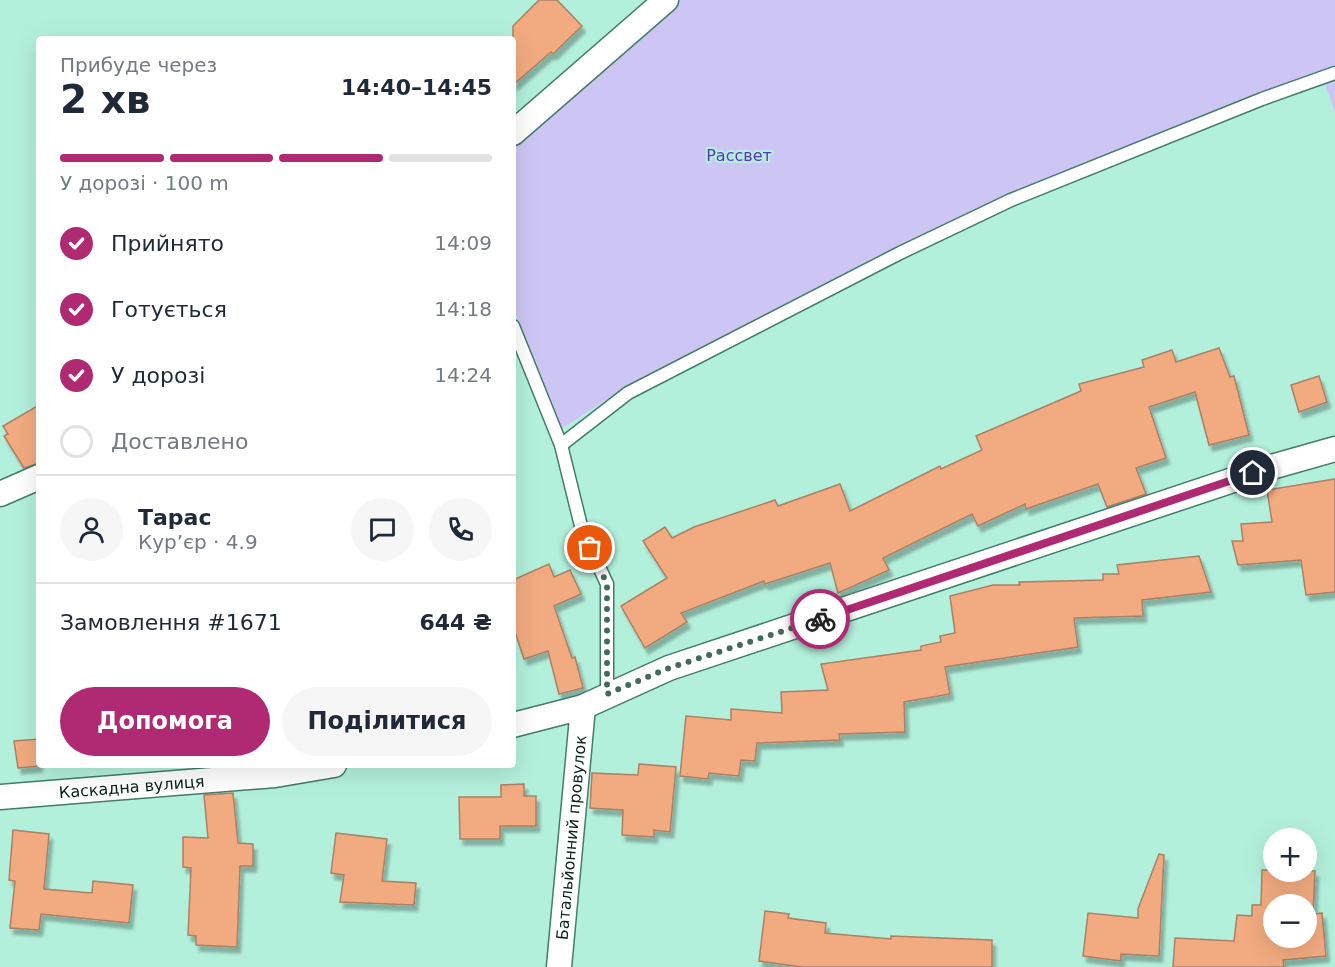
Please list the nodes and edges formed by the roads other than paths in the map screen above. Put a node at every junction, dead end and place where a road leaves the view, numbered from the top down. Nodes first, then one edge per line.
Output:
1 (666, 0) edge
2 (1335, 74) edge
3 (516, 130) edge
4 (516, 333) edge
5 (561, 445) junction
6 (1335, 449) edge
7 (36, 478) edge
8 (0, 494) edge
9 (607, 694) junction
10 (583, 707) junction
11 (516, 724) edge
12 (316, 768) edge
13 (0, 797) edge
14 (559, 967) edge

1 - 3 street
2 - 5 lane
4 - 5 lane
5 - 9 lane
6 - 9 street
7 - 8 street
9 - 10 street
10 - 11 street
10 - 14 street, Батальйонний провулок
12 - 13 street, Каскадна вулиця

